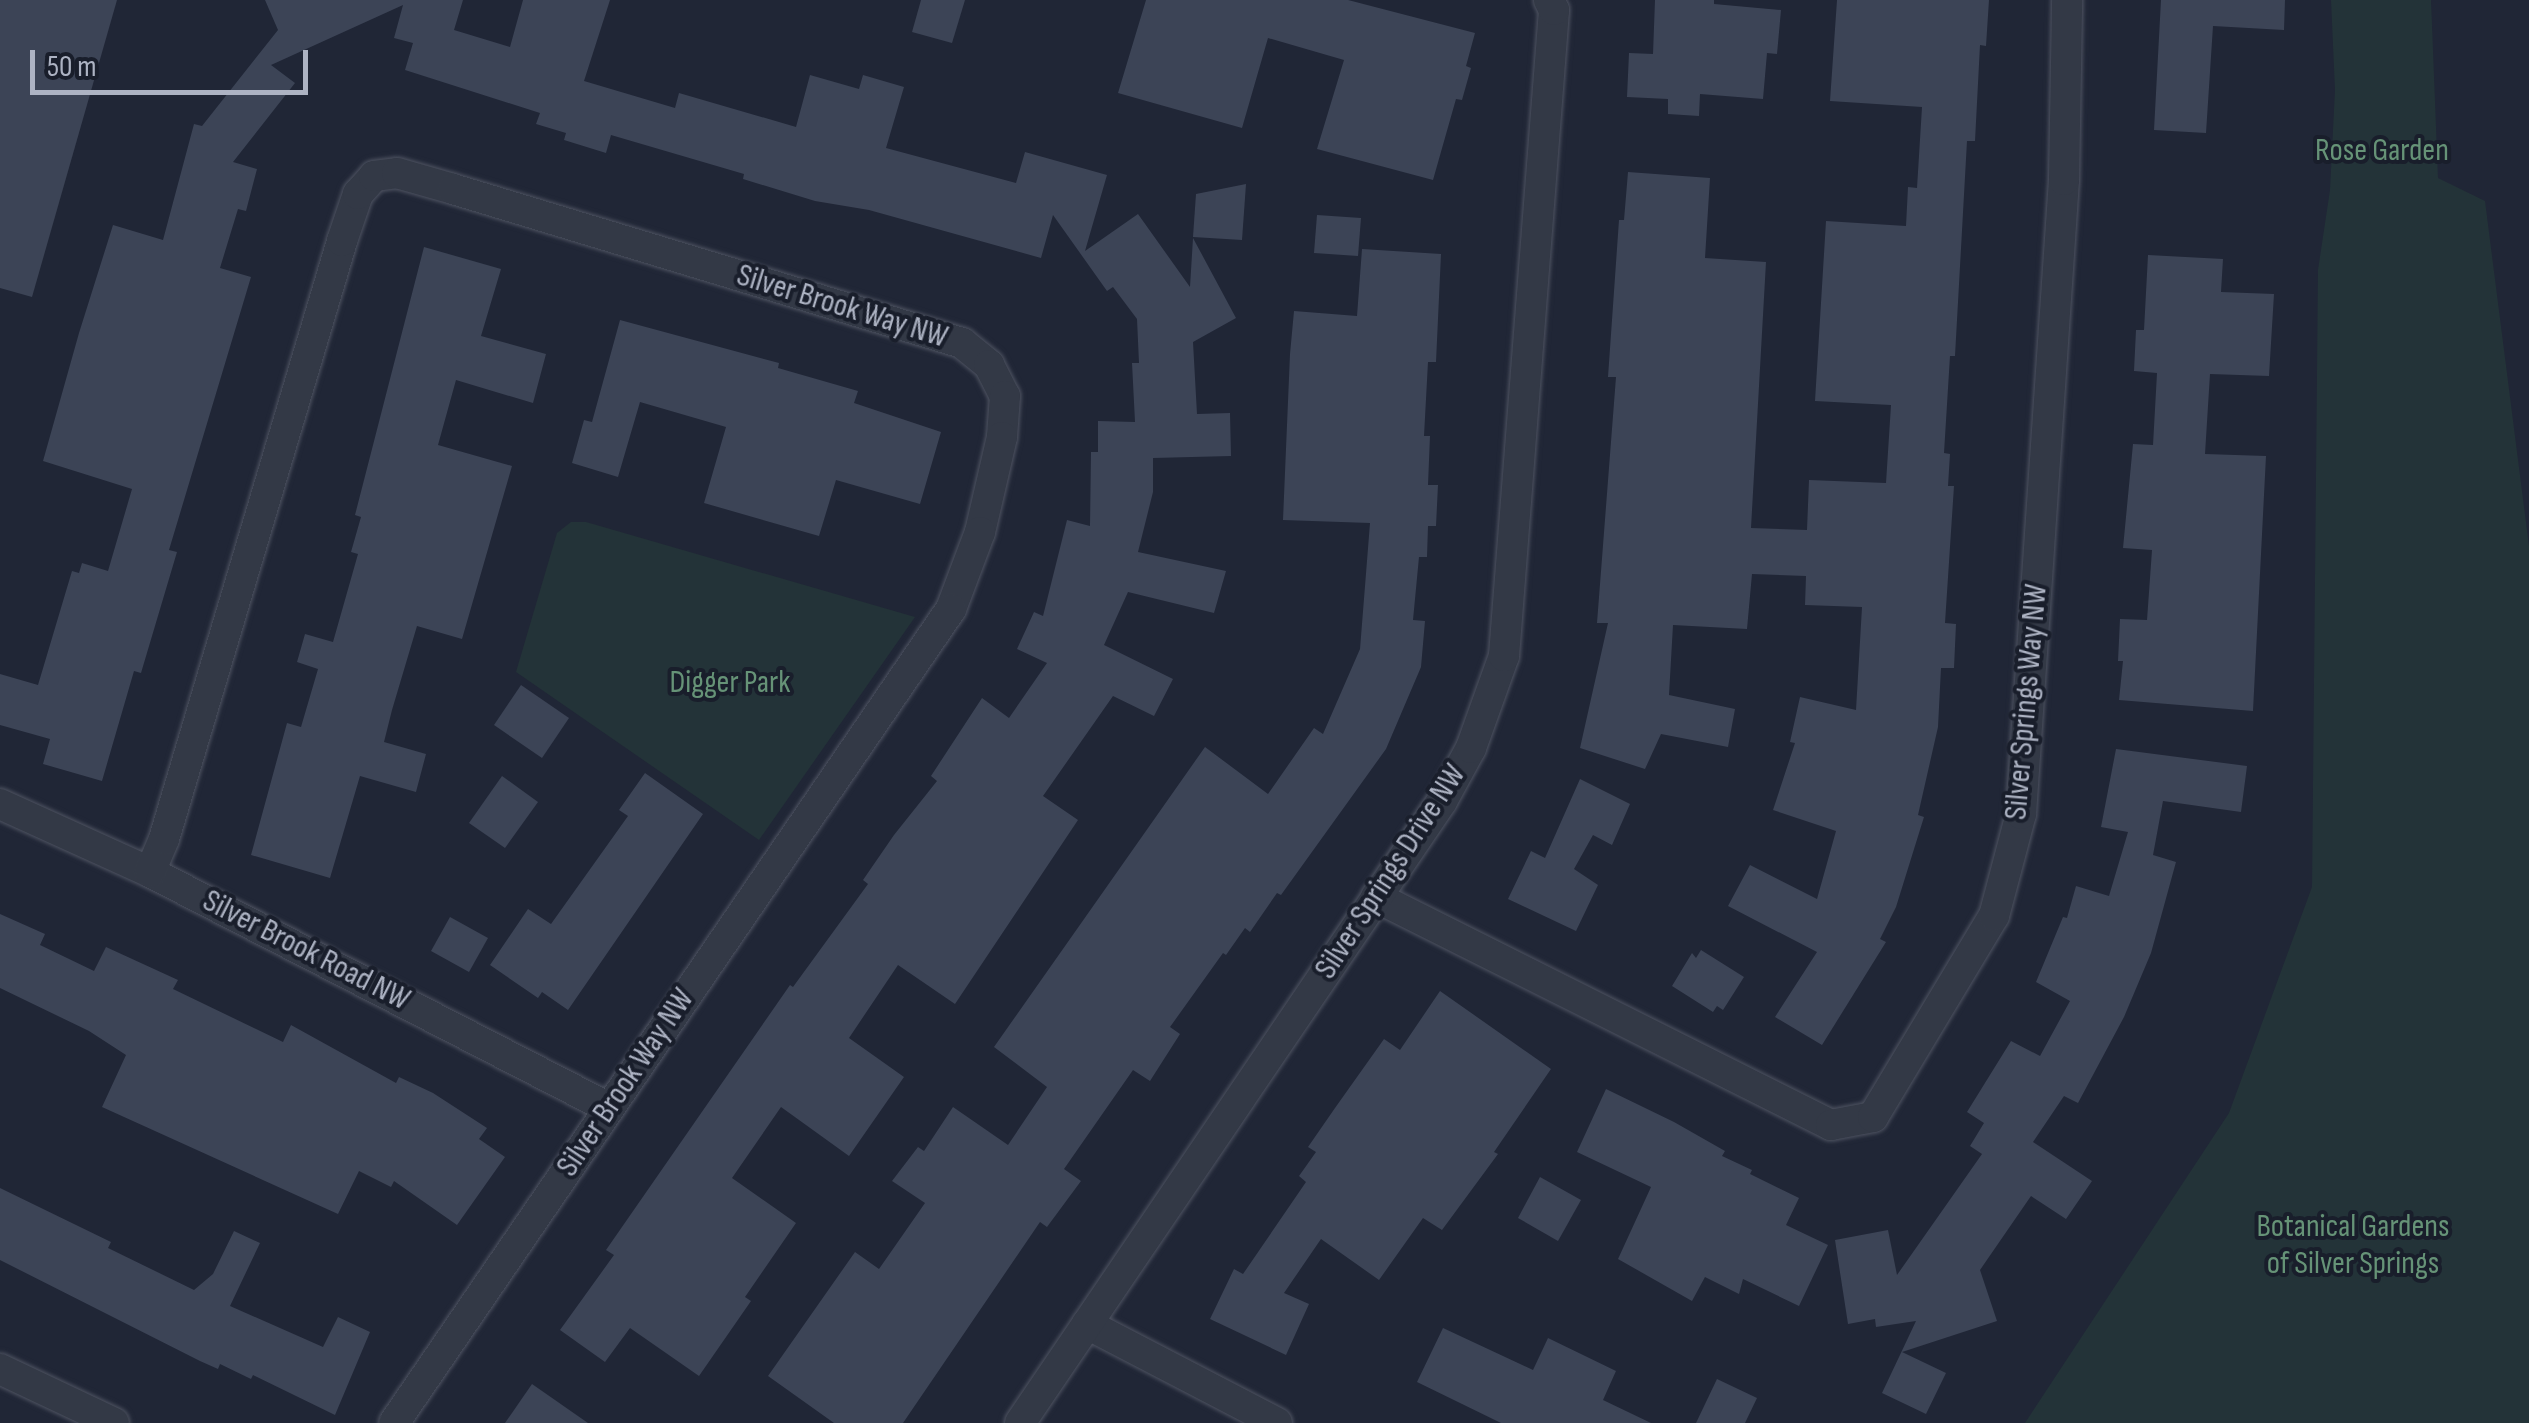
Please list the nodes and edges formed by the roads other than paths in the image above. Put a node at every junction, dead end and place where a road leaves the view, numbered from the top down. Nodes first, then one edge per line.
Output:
1 (1550, 0) edge
2 (2067, 0) edge
3 (0, 804) edge
4 (150, 872) junction
5 (1376, 897) junction
6 (607, 1107) junction
7 (1087, 1324) junction
8 (0, 1368) edge
9 (114, 1423) edge
10 (394, 1423) edge
11 (1020, 1423) edge
12 (1276, 1423) edge

1 - 5 street, Silver Springs Drive NW
2 - 5 street, Silver Springs Way NW
3 - 4 street, Silver Brook Road NW
4 - 6 street, Silver Brook Road NW
4 - 6 street, Silver Brook Way NW
5 - 7 street, Silver Springs Drive NW
6 - 10 street, Silver Brook Way NW
7 - 11 street, Silver Springs Drive NW
7 - 12 street
8 - 9 street

